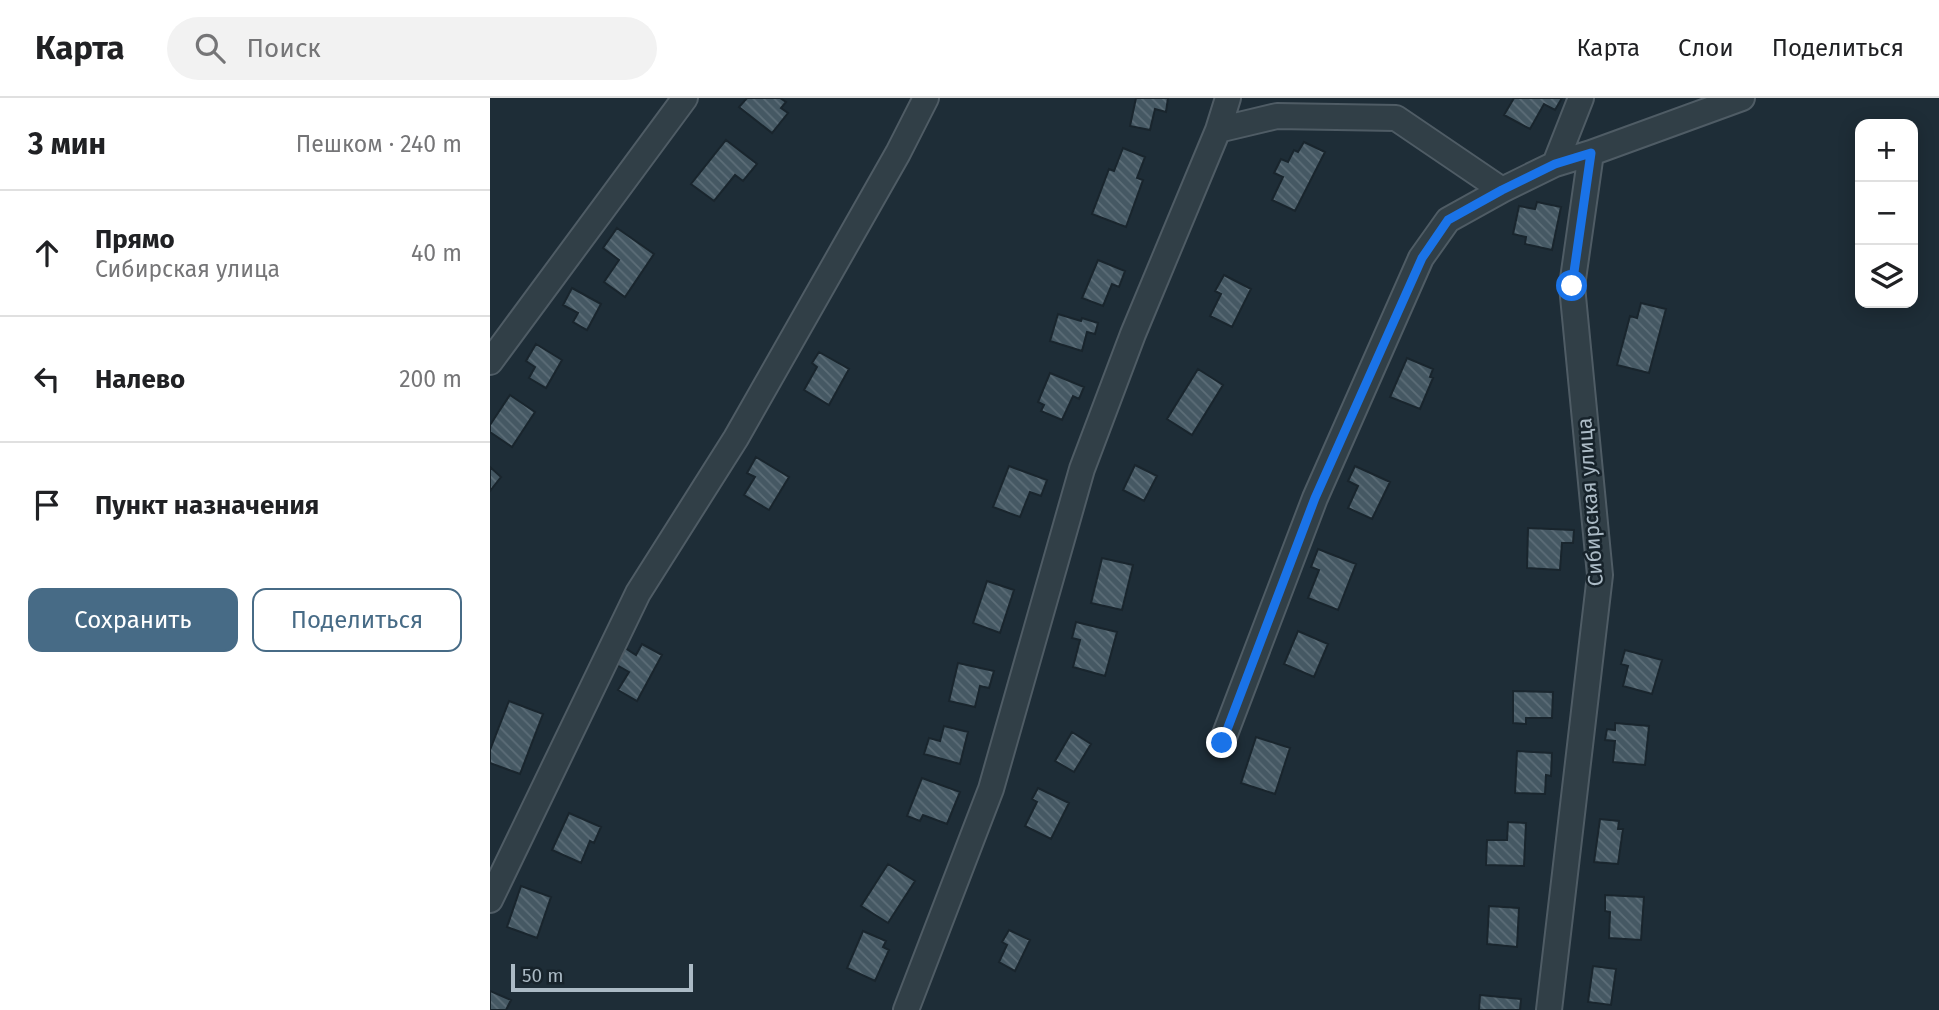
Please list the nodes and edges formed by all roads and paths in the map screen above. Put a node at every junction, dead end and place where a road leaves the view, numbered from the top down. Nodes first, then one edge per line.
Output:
1 (685, 98) edge
2 (926, 98) edge
3 (1228, 98) edge
4 (1581, 98) edge
5 (1742, 98) edge
6 (1218, 130) junction
7 (1591, 153) junction
8 (1555, 164) junction
9 (1502, 190) junction
10 (490, 362) edge
11 (1222, 743) dead end
12 (490, 900) edge
13 (906, 1010) edge
14 (1549, 1010) edge

1 - 10 street
2 - 12 street
3 - 6 street
4 - 8 street
5 - 7 street
6 - 9 street
6 - 13 street
7 - 8 street
7 - 14 street, Сибирская улица
8 - 9 street
9 - 11 street

